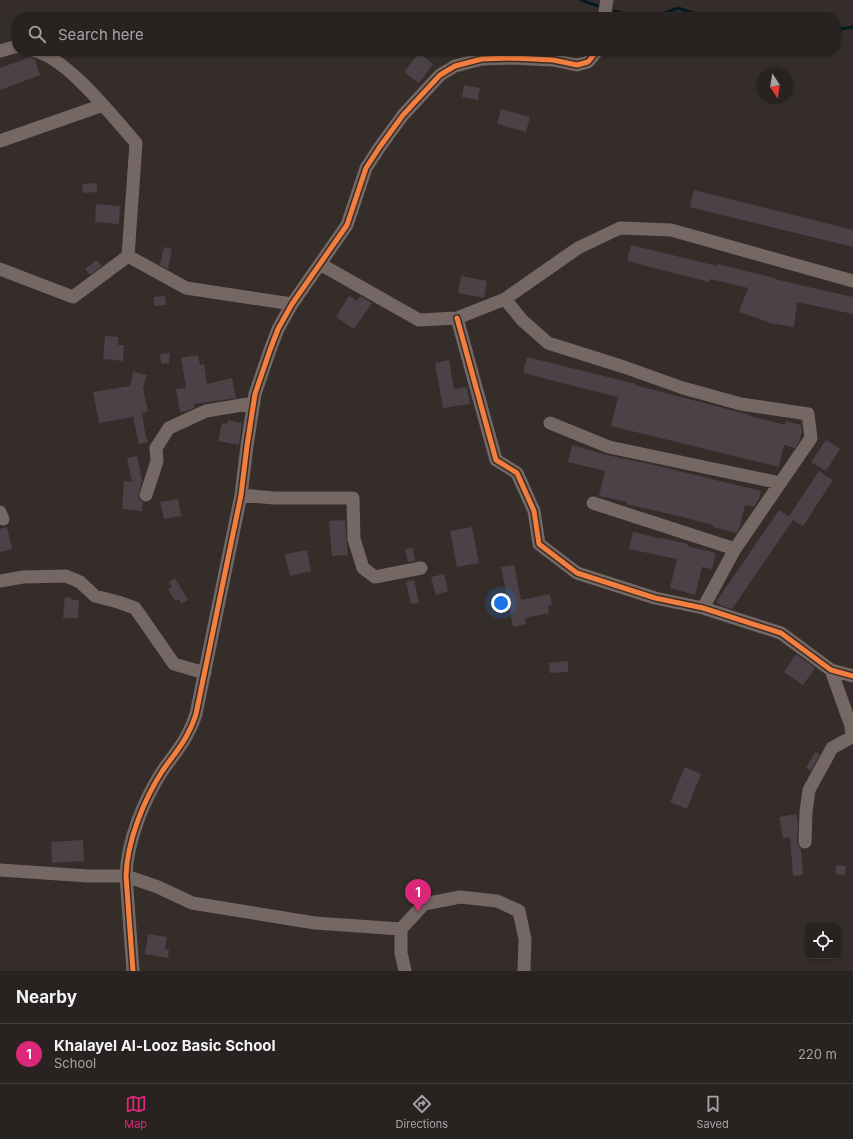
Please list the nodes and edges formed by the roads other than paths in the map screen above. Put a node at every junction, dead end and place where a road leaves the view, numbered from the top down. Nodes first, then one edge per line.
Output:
1 (607, 0) edge
2 (605, 12) edge
3 (12, 48) edge
4 (0, 51) edge
5 (47, 56) edge
6 (593, 56) edge
7 (103, 105) junction
8 (0, 142) edge
9 (128, 256) junction
10 (320, 264) junction
11 (0, 269) edge
12 (853, 281) edge
13 (505, 299) junction
14 (292, 304) junction
15 (457, 318) junction
16 (254, 403) junction
17 (550, 423) dead end
18 (780, 483) junction
19 (146, 495) dead end
20 (241, 496) junction
21 (594, 504) dead end
22 (735, 549) junction
23 (422, 568) dead end
24 (0, 581) edge
25 (703, 608) junction
26 (831, 670) junction
27 (205, 673) junction
28 (853, 676) edge
29 (853, 740) edge
30 (805, 842) dead end
31 (0, 870) edge
32 (126, 876) junction
33 (401, 929) junction
34 (133, 971) edge
35 (405, 971) edge
36 (524, 971) edge

1 - 2 street
3 - 4 street
5 - 7 street
6 - 10 street
7 - 8 street
7 - 9 street
9 - 11 street
9 - 14 street
10 - 14 street
10 - 15 street
12 - 13 street
13 - 15 street
13 - 18 street
14 - 16 street
15 - 25 street
16 - 19 street
16 - 20 street
17 - 18 street
18 - 22 street
20 - 23 street
20 - 27 street
21 - 22 street
22 - 25 street
24 - 27 street
25 - 26 street
26 - 28 street
26 - 29 street
27 - 32 street
29 - 30 street
31 - 32 street
32 - 33 street
32 - 34 street
33 - 35 street
33 - 36 street

